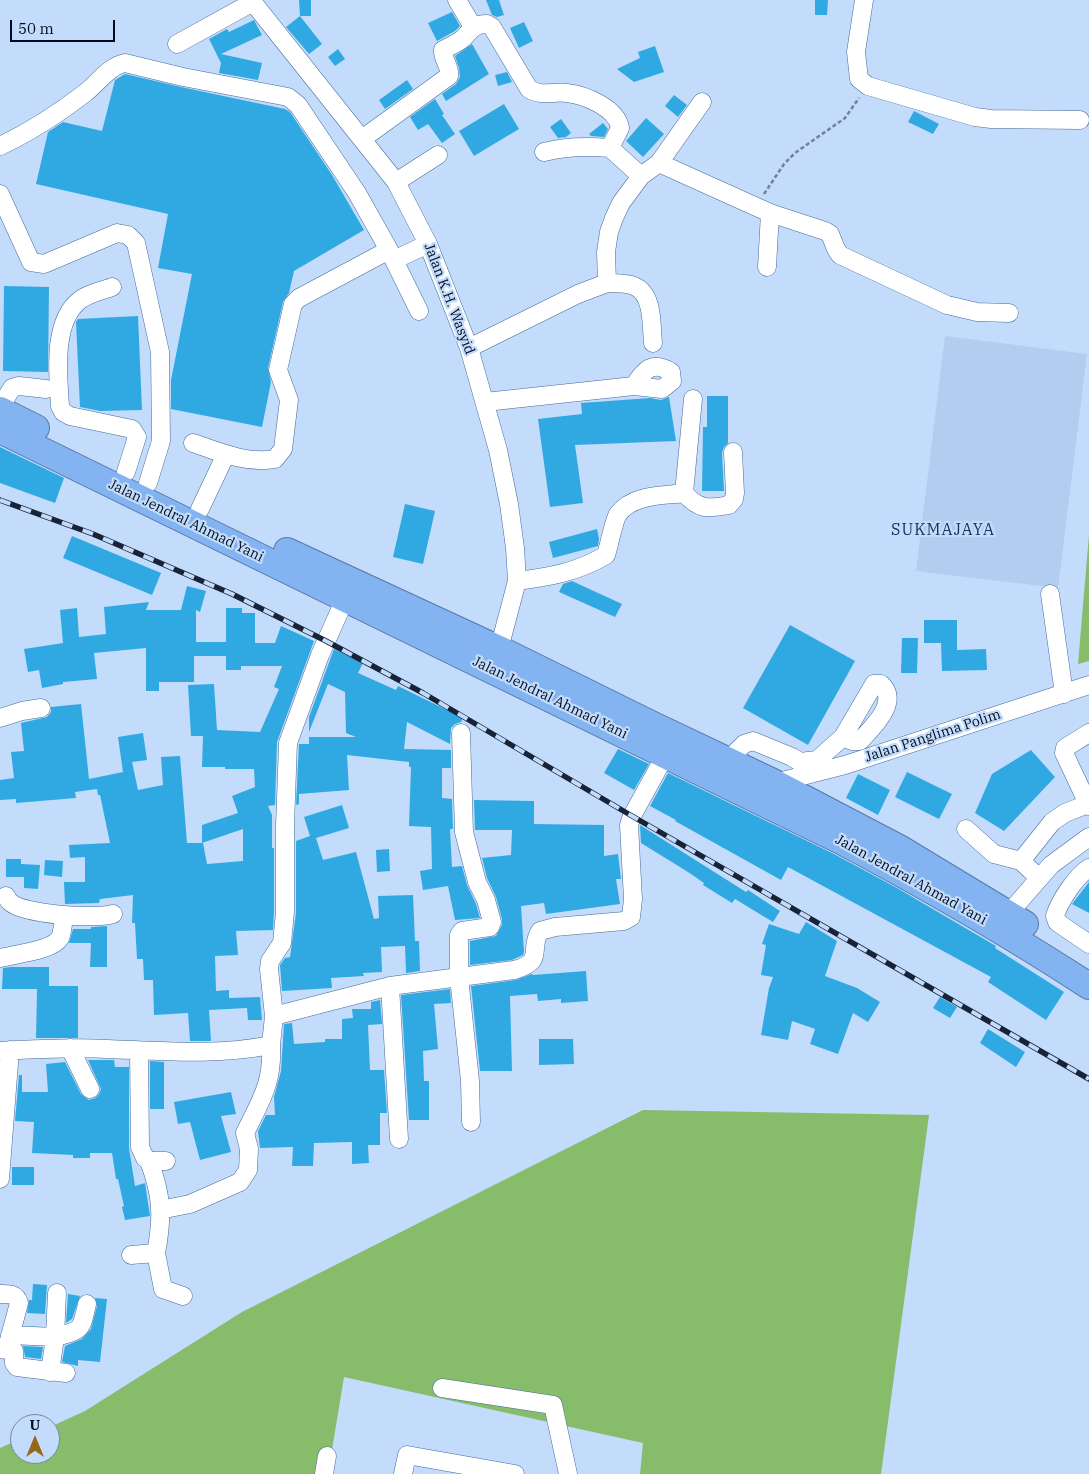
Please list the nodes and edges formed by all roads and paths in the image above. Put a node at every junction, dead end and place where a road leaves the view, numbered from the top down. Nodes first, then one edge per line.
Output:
1 (457, 0) edge
2 (864, 0) edge
3 (252, 1) edge
4 (473, 27) junction
5 (177, 44) dead end
6 (868, 86) junction
7 (702, 102) dead end
8 (1080, 120) dead end
9 (362, 139) junction
10 (0, 146) edge
11 (610, 148) junction
12 (544, 152) dead end
13 (438, 155) dead end
14 (659, 163) junction
15 (641, 176) junction
16 (396, 182) junction
17 (0, 194) edge
18 (763, 209) junction
19 (428, 244) junction
20 (392, 255) junction
21 (767, 267) dead end
22 (607, 282) junction
23 (112, 287) dead end
24 (419, 311) dead end
25 (1009, 313) dead end
26 (653, 343) dead end
27 (469, 348) junction
28 (634, 386) dead end
29 (46, 389) dead end
30 (693, 399) dead end
31 (485, 402) junction
32 (0, 408) edge
33 (0, 430) edge
34 (193, 443) dead end
35 (733, 452) dead end
36 (226, 454) junction
37 (137, 477) junction
38 (684, 493) junction
39 (200, 509) junction
40 (517, 582) junction
41 (1050, 594) dead end
42 (345, 599) junction
43 (499, 649) junction
44 (1089, 685) edge
45 (1064, 694) junction
46 (41, 708) dead end
47 (0, 718) edge
48 (461, 733) dead end
49 (1088, 736) edge
50 (843, 737) dead end
51 (666, 754) junction
52 (728, 760) junction
53 (776, 783) junction
54 (1088, 800) edge
55 (966, 829) dead end
56 (1089, 837) edge
57 (1021, 861) junction
58 (1089, 868) edge
59 (1039, 878) junction
60 (6, 896) dead end
61 (64, 914) junction
62 (112, 914) dead end
63 (1002, 920) junction
64 (1089, 944) edge
65 (0, 958) edge
66 (1089, 966) edge
67 (459, 977) junction
68 (390, 986) junction
69 (1089, 986) edge
70 (274, 1016) junction
71 (271, 1045) junction
72 (70, 1048) junction
73 (5, 1050) edge
74 (139, 1051) junction
75 (90, 1089) dead end
76 (470, 1122) dead end
77 (399, 1139) dead end
78 (0, 1179) edge
79 (160, 1210) junction
80 (156, 1253) junction
81 (131, 1254) dead end
82 (57, 1293) dead end
83 (0, 1294) edge
84 (183, 1296) dead end
85 (87, 1304) dead end
86 (55, 1337) junction
87 (6, 1344) edge
88 (442, 1388) dead end
89 (327, 1456) dead end
90 (324, 1474) edge
91 (403, 1474) edge
92 (515, 1474) edge
93 (568, 1474) edge

1 - 4 street
2 - 6 street
3 - 5 street
3 - 9 street, Jalan K.H. Wasyid
4 - 9 street
4 - 11 street
6 - 8 street
6 - 18 path
7 - 14 street
9 - 16 street, Jalan K.H. Wasyid
10 - 20 street
11 - 12 street
11 - 15 street
13 - 16 street
14 - 15 street
14 - 18 street
15 - 22 street
16 - 19 street, Jalan K.H. Wasyid
17 - 37 street
18 - 21 street
18 - 25 street
19 - 20 street
19 - 27 street, Jalan K.H. Wasyid
20 - 24 street
20 - 36 street
22 - 26 street
22 - 27 street
23 - 37 street
27 - 31 street, Jalan K.H. Wasyid
28 - 31 street
29 - 32 street
30 - 38 street
31 - 40 street, Jalan K.H. Wasyid
32 - 37 highway, Jalan Jendral Ahmad Yani
33 - 42 highway, Jalan Jendral Ahmad Yani
34 - 36 street
35 - 38 street
36 - 39 street
37 - 39 highway, Jalan Jendral Ahmad Yani
38 - 40 street
39 - 43 highway, Jalan Jendral Ahmad Yani
40 - 43 street, Jalan K.H. Wasyid
41 - 45 street
42 - 51 highway, Jalan Jendral Ahmad Yani
42 - 70 street
43 - 52 highway, Jalan Jendral Ahmad Yani
44 - 45 street, Jalan Panglima Polim
45 - 53 street, Jalan Panglima Polim
46 - 47 street
48 - 67 street
49 - 54 street
50 - 52 street
51 - 63 highway, Jalan Jendral Ahmad Yani
51 - 67 street
52 - 53 highway, Jalan Jendral Ahmad Yani
53 - 63 highway, Jalan Jendral Ahmad Yani
54 - 57 street
55 - 57 street
56 - 59 street
57 - 59 street
58 - 64 street
59 - 63 street
60 - 61 street
61 - 62 street
61 - 65 street
63 - 66 highway, Jalan Jendral Ahmad Yani
63 - 69 highway, Jalan Jendral Ahmad Yani
67 - 68 street
67 - 76 street
68 - 70 street
68 - 77 street
70 - 71 street
71 - 74 street
71 - 79 street
72 - 73 street
72 - 74 street
72 - 75 street
73 - 78 street
74 - 79 street
79 - 80 street
80 - 81 street
80 - 84 street
82 - 86 street
83 - 87 street
85 - 86 street
86 - 87 street
86 - 87 street
88 - 93 street
89 - 90 street
91 - 92 street

